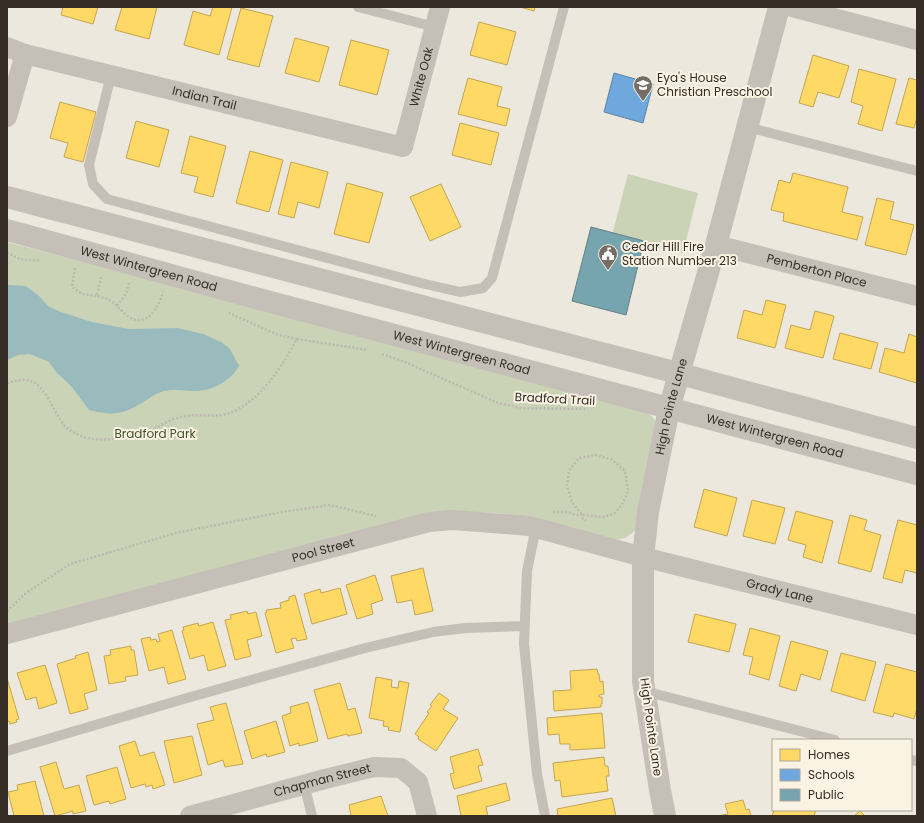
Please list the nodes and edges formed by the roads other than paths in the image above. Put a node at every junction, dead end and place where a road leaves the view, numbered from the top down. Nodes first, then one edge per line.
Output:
1 (358, 7) edge
2 (440, 7) edge
3 (564, 7) edge
4 (779, 7) edge
5 (792, 7) edge
6 (435, 27) junction
7 (917, 40) edge
8 (16, 50) edge
9 (111, 75) junction
10 (7, 117) edge
11 (747, 128) junction
12 (403, 147) joint
13 (917, 171) edge
14 (7, 197) edge
15 (7, 230) edge
16 (716, 245) junction
17 (917, 296) edge
18 (680, 374) junction
19 (669, 409) junction
20 (917, 438) edge
21 (917, 474) edge
22 (536, 527) junction
23 (643, 557) junction
24 (917, 624) edge
25 (524, 626) junction
26 (7, 634) edge
27 (644, 691) junction
28 (831, 739) edge
29 (7, 751) edge
30 (304, 784) junction
31 (198, 815) edge
32 (312, 816) edge
33 (427, 816) edge
34 (545, 816) edge
35 (665, 816) edge

1 - 6 lane
2 - 6 street, White Oak
3 - 9 lane
4 - 11 street, High Pointe Lane
5 - 7 street
6 - 12 street, White Oak
8 - 9 street, Indian Trail
8 - 10 street
9 - 12 street, Indian Trail
11 - 13 lane
11 - 16 street, High Pointe Lane
14 - 18 street
15 - 19 street, West Wintergreen Road
16 - 17 street, Pemberton Place
16 - 18 street, High Pointe Lane
18 - 19 street, High Pointe Lane
18 - 20 street
19 - 21 street, West Wintergreen Road
19 - 23 street, High Pointe Lane
22 - 23 street, Pool Street
22 - 25 lane
22 - 26 street, Pool Street
23 - 24 street, Grady Lane
23 - 27 street, High Pointe Lane
25 - 29 lane
25 - 34 lane
27 - 28 lane
27 - 35 street, High Pointe Lane
30 - 31 street, Chapman Street
30 - 32 lane
30 - 33 street, Chapman Street

